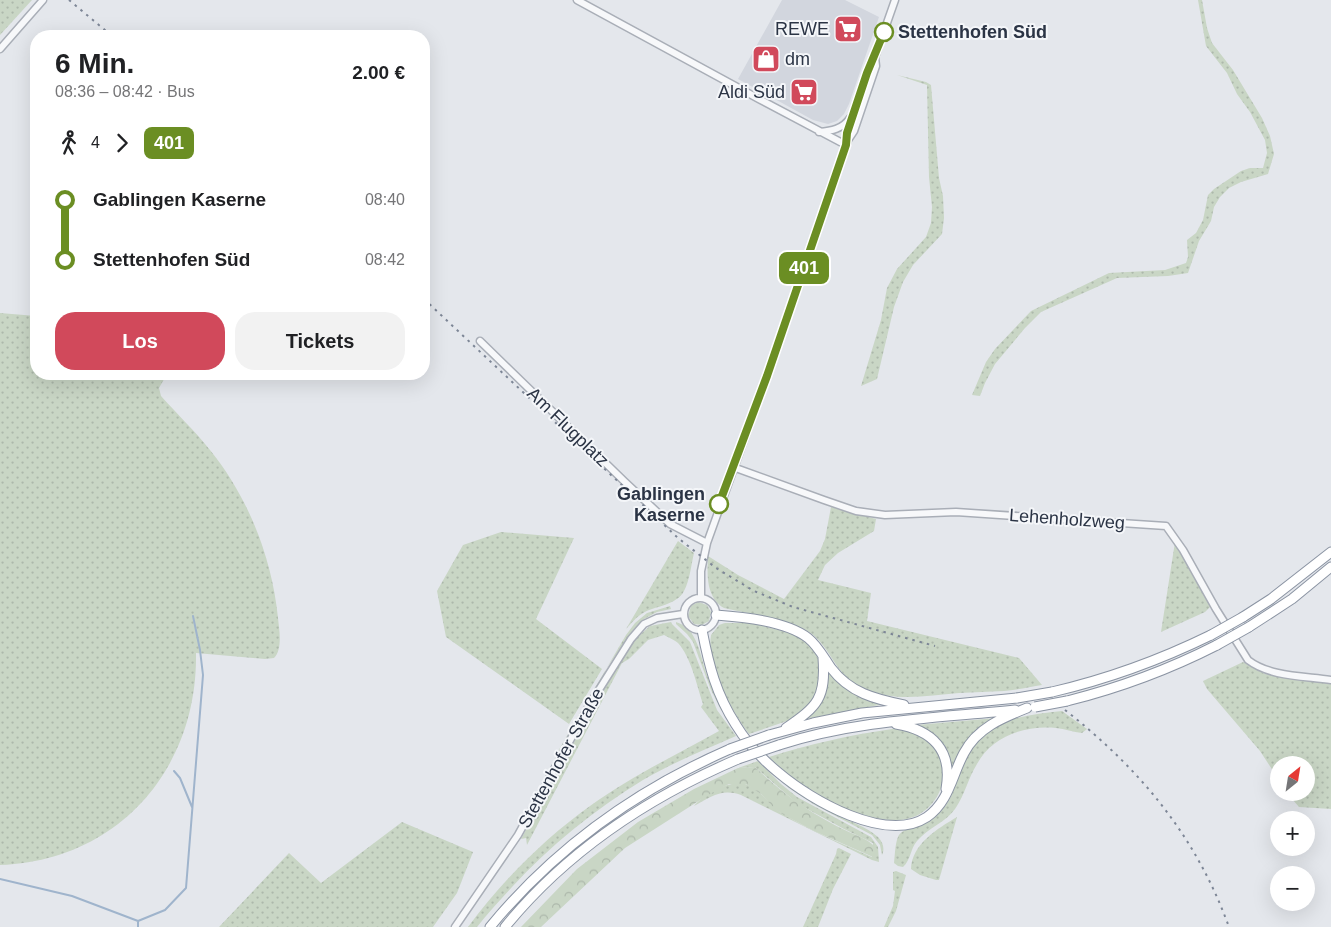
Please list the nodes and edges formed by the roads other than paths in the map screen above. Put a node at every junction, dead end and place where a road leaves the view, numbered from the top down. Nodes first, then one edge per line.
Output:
1 (43, 0) edge
2 (577, 0) edge
3 (894, 0) edge
4 (0, 49) edge
5 (875, 57) junction
6 (854, 113) junction
7 (819, 132) junction
8 (847, 142) junction
9 (480, 341) dead end
10 (733, 467) junction
11 (706, 543) junction
12 (1331, 552) edge
13 (1331, 567) edge
14 (701, 598) junction
15 (683, 614) junction
16 (716, 615) junction
17 (702, 630) junction
18 (824, 657) junction
19 (1331, 680) edge
20 (914, 707) junction
21 (1031, 708) junction
22 (886, 722) junction
23 (781, 732) junction
24 (945, 796) junction
25 (455, 927) edge
26 (490, 927) edge
27 (505, 927) edge

1 - 4 street
2 - 7 street
3 - 5 street
5 - 6 street
5 - 8 street
6 - 7 street
6 - 8 street
7 - 8 street
8 - 10 street
9 - 11 street, Am Flugplatz
10 - 11 street
10 - 19 street, Lehenholzweg
11 - 14 street
12 - 20 highway, bridge
13 - 21 highway, bridge
14 - 15 street
14 - 16 street
15 - 17 street
15 - 25 street, Stettenhofer Straße
16 - 17 street
16 - 18 highway
17 - 24 highway
18 - 20 highway
18 - 23 highway
20 - 23 highway
21 - 22 highway
21 - 24 highway
22 - 24 highway
22 - 27 highway, bridge
23 - 26 highway, bridge

